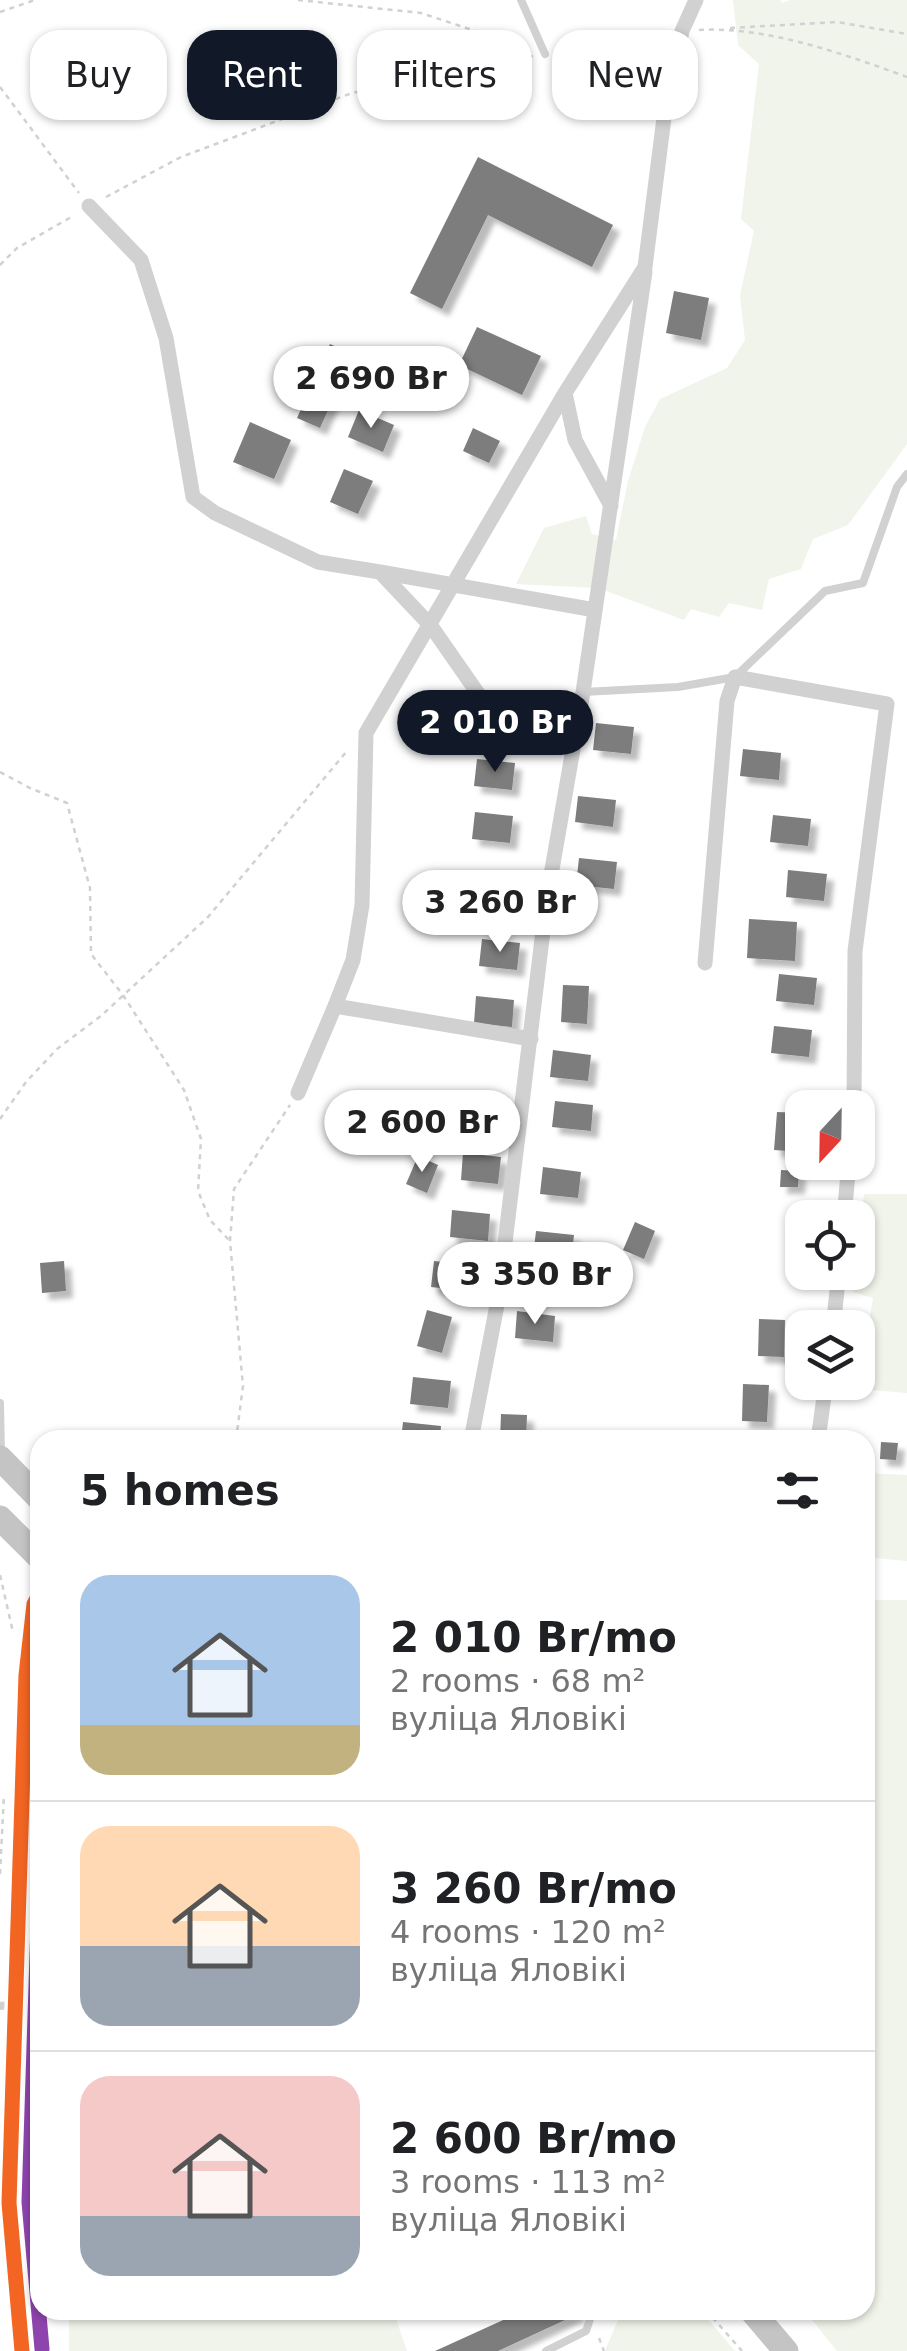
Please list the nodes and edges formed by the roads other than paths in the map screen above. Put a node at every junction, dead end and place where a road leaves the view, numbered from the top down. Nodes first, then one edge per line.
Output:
1 (522, 0) edge
2 (696, 0) edge
3 (545, 54) road end
4 (89, 206) road end
5 (645, 267) junction
6 (565, 393) junction
7 (907, 474) edge
8 (611, 506) junction
9 (380, 572) junction
10 (453, 586) junction
11 (595, 610) junction
12 (431, 626) junction
13 (735, 678) junction
14 (584, 692) junction
15 (576, 740) junction
16 (705, 963) dead end
17 (335, 1006) junction
18 (531, 1039) junction
19 (854, 1090) edge
20 (298, 1093) road end
21 (824, 1400) edge
22 (0, 1403) edge
23 (473, 1430) edge
24 (819, 1430) edge
25 (1, 1459) edge
26 (30, 1489) edge
27 (0, 1518) edge
28 (30, 1548) edge
29 (30, 1639) edge
30 (26, 1674) junction
31 (30, 1678) edge
32 (8, 2005) edge
33 (30, 2044) edge
34 (14, 2046) junction
35 (590, 2320) edge
36 (760, 2320) edge
37 (22, 2351) edge
38 (546, 2351) edge
39 (786, 2351) edge

1 - 3 lane
2 - 5 street
4 - 9 street
5 - 6 street
5 - 8 street
6 - 8 street
6 - 10 street
7 - 13 lane
8 - 11 street
9 - 10 street
9 - 12 street
10 - 11 street
10 - 12 street
11 - 14 street
12 - 15 street
12 - 17 street
13 - 14 lane
13 - 16 street
13 - 19 street
14 - 15 street
15 - 18 street
17 - 18 street
17 - 20 street
18 - 23 street
21 - 24 street
22 - 25 lane
25 - 26 main road
27 - 28 main road
29 - 30 street
30 - 31 lane
30 - 32 street
32 - 34 street
33 - 34 street
34 - 37 street
35 - 38 lane
36 - 39 main road

